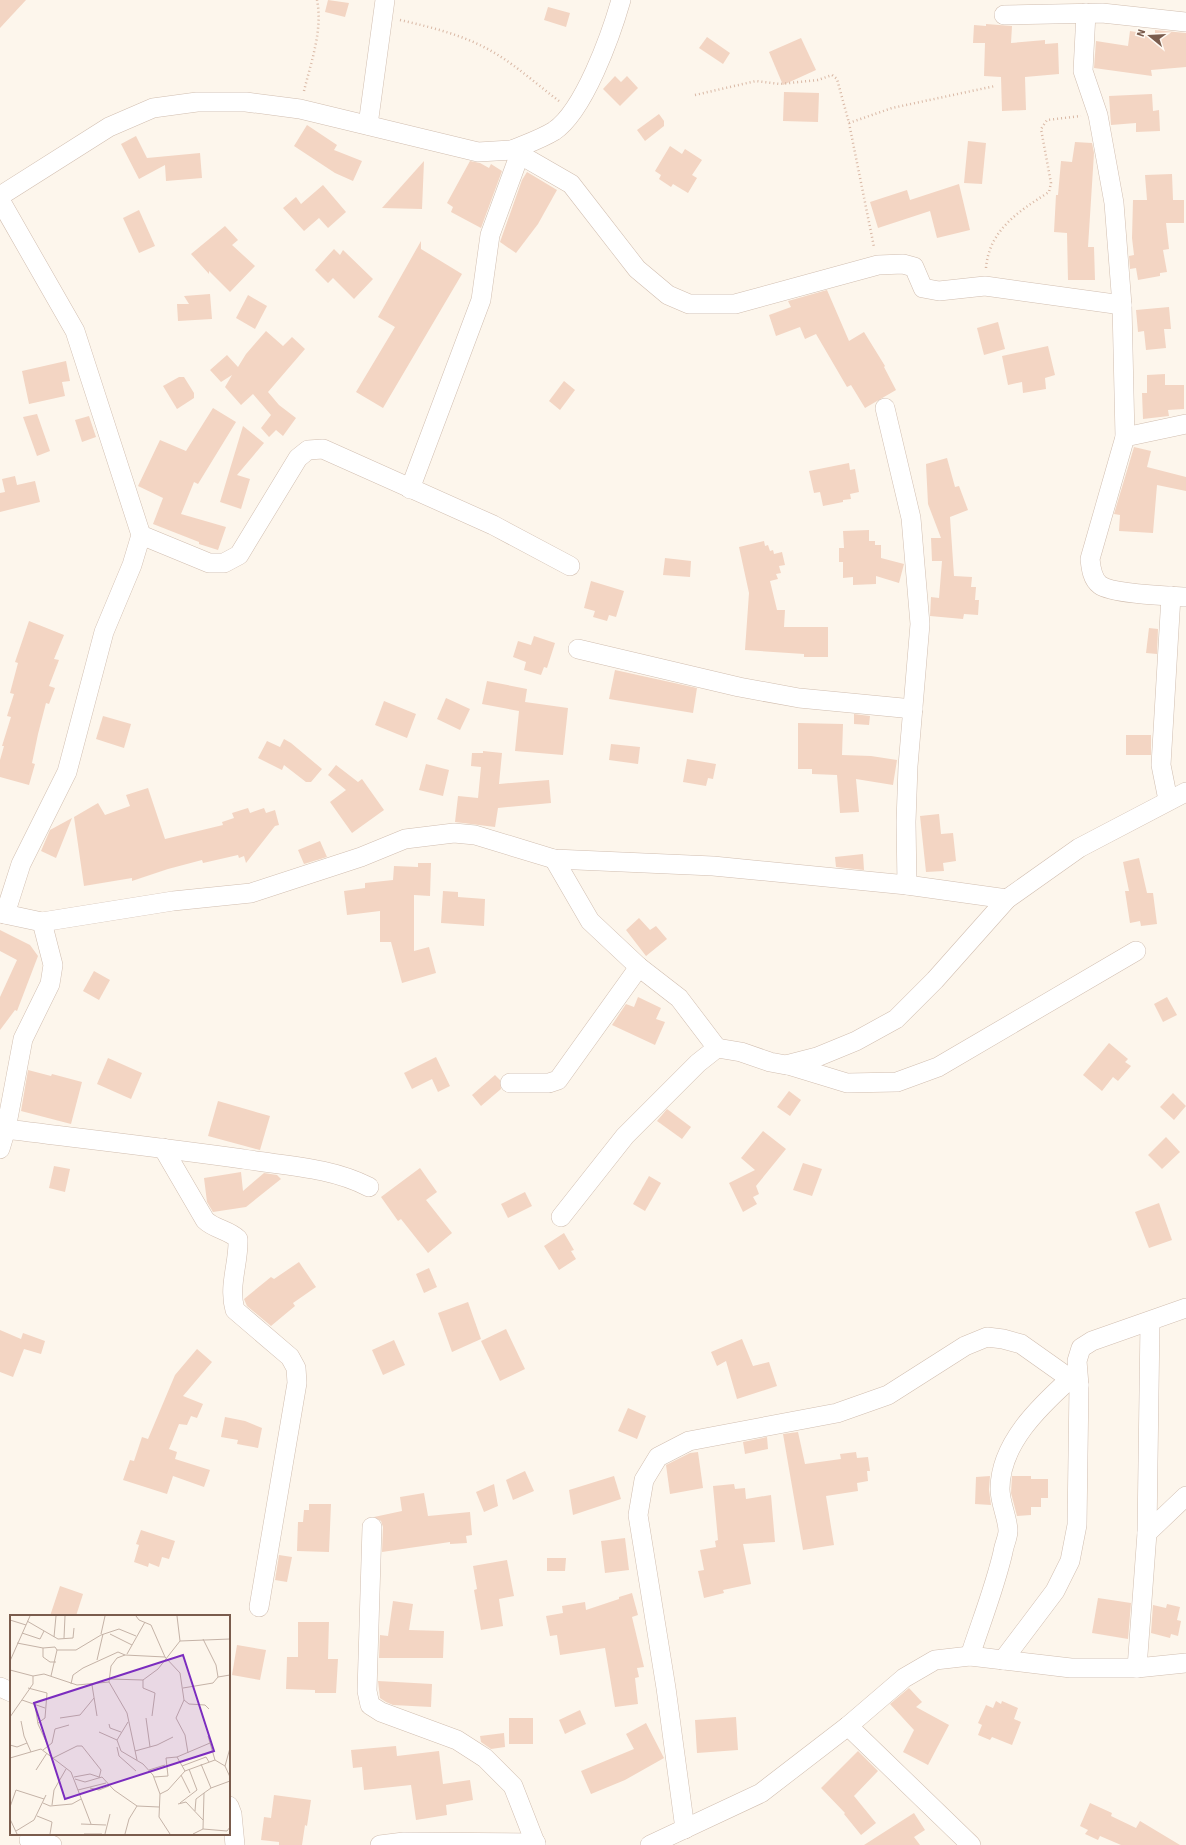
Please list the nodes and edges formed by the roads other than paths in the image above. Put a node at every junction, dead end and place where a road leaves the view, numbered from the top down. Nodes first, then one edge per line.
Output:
1 (621, 0) edge
2 (385, 8) edge
3 (1086, 13) junction
4 (1004, 14) dead end
5 (1186, 22) edge
6 (368, 125) junction
7 (516, 153) junction
8 (0, 196) edge
9 (0, 200) edge
10 (1122, 305) junction
11 (885, 408) dead end
12 (1186, 424) edge
13 (1125, 437) junction
14 (410, 489) junction
15 (141, 535) junction
16 (570, 566) dead end
17 (1178, 596) edge
18 (578, 650) dead end
19 (913, 709) junction
20 (1186, 792) edge
21 (1168, 800) junction
22 (554, 859) junction
23 (907, 885) junction
24 (1007, 899) junction
25 (2, 914) edge
26 (42, 922) junction
27 (1136, 951) dead end
28 (639, 968) junction
29 (718, 1048) junction
30 (786, 1065) junction
31 (510, 1084) dead end
32 (6, 1129) junction
33 (163, 1148) junction
34 (0, 1149) edge
35 (369, 1187) dead end
36 (561, 1217) dead end
37 (1186, 1308) edge
38 (1150, 1322) junction
39 (1074, 1382) junction
40 (1186, 1496) edge
41 (372, 1526) dead end
42 (1147, 1532) junction
43 (259, 1607) dead end
44 (970, 1656) junction
45 (1003, 1660) junction
46 (1186, 1663) edge
47 (1137, 1668) junction
48 (0, 1687) edge
49 (10, 1692) edge
50 (848, 1726) junction
51 (230, 1809) edge
52 (685, 1829) junction
53 (29, 1840) edge
54 (536, 1844) edge
55 (52, 1845) edge
56 (235, 1845) edge
57 (380, 1845) edge
58 (650, 1845) edge
59 (971, 1845) edge

1 - 7 street
2 - 6 street
3 - 4 street
3 - 5 street
3 - 10 street
6 - 7 street
6 - 8 street
7 - 10 street
7 - 14 street
9 - 15 street
10 - 13 street
11 - 19 street
12 - 13 street
13 - 17 street
14 - 15 street
14 - 16 street
15 - 25 street
17 - 21 street
18 - 19 street
19 - 23 street
20 - 21 street
21 - 24 street
22 - 23 street
22 - 26 street
22 - 28 street
23 - 24 street
24 - 30 street
25 - 26 street
26 - 32 street
27 - 30 street
28 - 29 street
28 - 31 street
29 - 30 street
29 - 36 street
32 - 33 street
32 - 34 street
33 - 35 street
33 - 43 street
37 - 38 street
38 - 39 street
38 - 42 street
39 - 44 street
39 - 45 street
39 - 52 street
40 - 42 street
41 - 54 street
42 - 47 street
44 - 45 street
44 - 50 street
45 - 47 street
46 - 47 street
48 - 49 street
50 - 52 street
50 - 59 street
51 - 56 street
52 - 58 street
53 - 55 street
54 - 57 street

